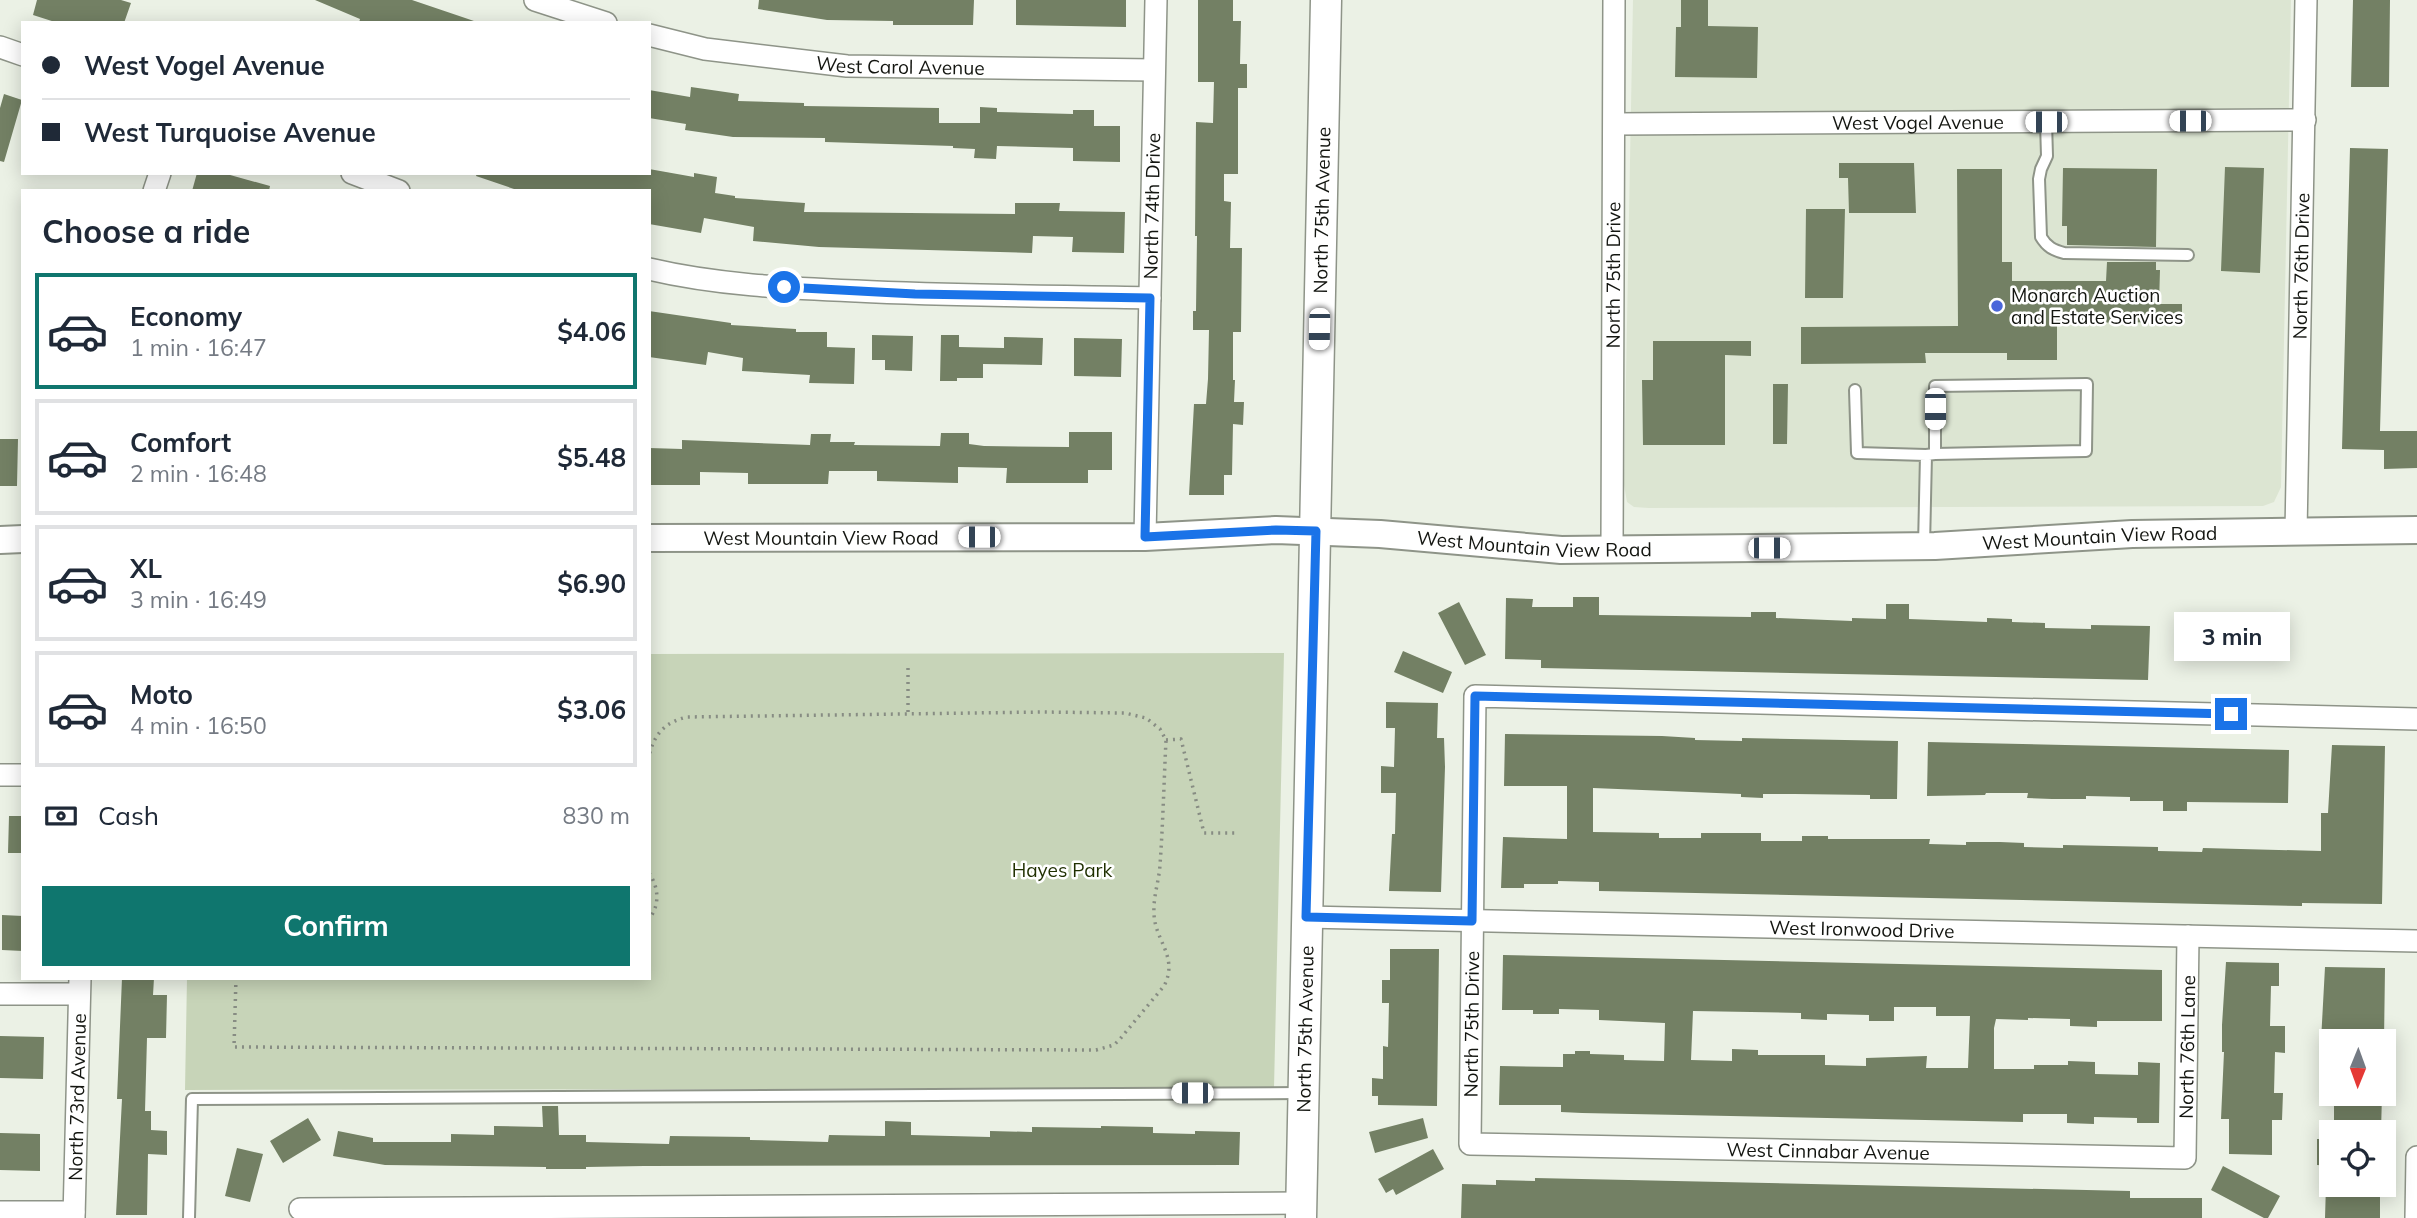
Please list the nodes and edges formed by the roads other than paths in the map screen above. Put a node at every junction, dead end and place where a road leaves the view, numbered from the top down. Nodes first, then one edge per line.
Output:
1 (535, 0) edge
2 (1156, 0) edge
3 (1326, 0) edge
4 (1615, 0) edge
5 (2306, 0) edge
6 (600, 21) edge
7 (651, 36) edge
8 (0, 47) edge
9 (21, 54) edge
10 (1154, 70) junction
11 (2305, 120) junction
12 (2046, 122) junction
13 (1615, 124) junction
14 (357, 175) edge
15 (394, 189) edge
16 (2188, 255) dead end
17 (651, 269) edge
18 (1150, 298) junction
19 (1855, 390) dead end
20 (1930, 454) junction
21 (2417, 530) edge
22 (1316, 531) junction
23 (2296, 532) junction
24 (1145, 537) junction
25 (651, 538) edge
26 (21, 539) edge
27 (0, 540) edge
28 (1924, 546) junction
29 (1612, 548) junction
30 (2417, 719) edge
31 (0, 775) edge
32 (21, 775) edge
33 (1306, 917) junction
34 (1472, 921) junction
35 (2188, 936) junction
36 (2417, 941) edge
37 (80, 986) edge
38 (0, 994) edge
39 (1304, 1093) junction
40 (1470, 1143) joint
41 (2417, 1157) edge
42 (2185, 1158) joint
43 (2417, 1173) edge
44 (300, 1209) dead end
45 (1301, 1211) edge
46 (0, 1212) edge
47 (566, 1213) edge
48 (74, 1215) edge
49 (189, 1218) edge
50 (2416, 1218) edge

1 - 6 street
2 - 10 street, North 74th Drive
3 - 22 main road, North 75th Avenue
4 - 13 street, North 75th Drive
5 - 11 street, North 76th Drive
7 - 10 street, West Carol Avenue
8 - 9 street
10 - 18 street, North 74th Drive
11 - 12 street, West Vogel Avenue
11 - 23 street, North 76th Drive
12 - 13 street, West Vogel Avenue
12 - 16 lane
13 - 29 street, North 75th Drive
14 - 15 street
17 - 18 street
18 - 24 street, North 74th Drive
19 - 20 lane
20 - 20 lane
20 - 28 lane
21 - 23 street, West Mountain View Road
22 - 24 street, West Mountain View Road
22 - 29 street, West Mountain View Road
22 - 33 main road, North 75th Avenue
23 - 28 street, West Mountain View Road
24 - 25 street, West Mountain View Road
26 - 27 street
28 - 29 street, West Mountain View Road
30 - 34 street, North 75th Drive
31 - 32 street
33 - 34 street, West Ironwood Drive
33 - 39 main road, North 75th Avenue
34 - 35 street, West Ironwood Drive
34 - 40 street, North 75th Drive
35 - 36 street, West Ironwood Drive
35 - 42 street, North 76th Lane
37 - 38 street
37 - 48 street, North 73rd Avenue
39 - 45 main road, North 75th Avenue
39 - 49 lane
40 - 42 street, West Cinnabar Avenue
41 - 43 street
43 - 50 street
44 - 47 street
45 - 47 street
46 - 48 street

